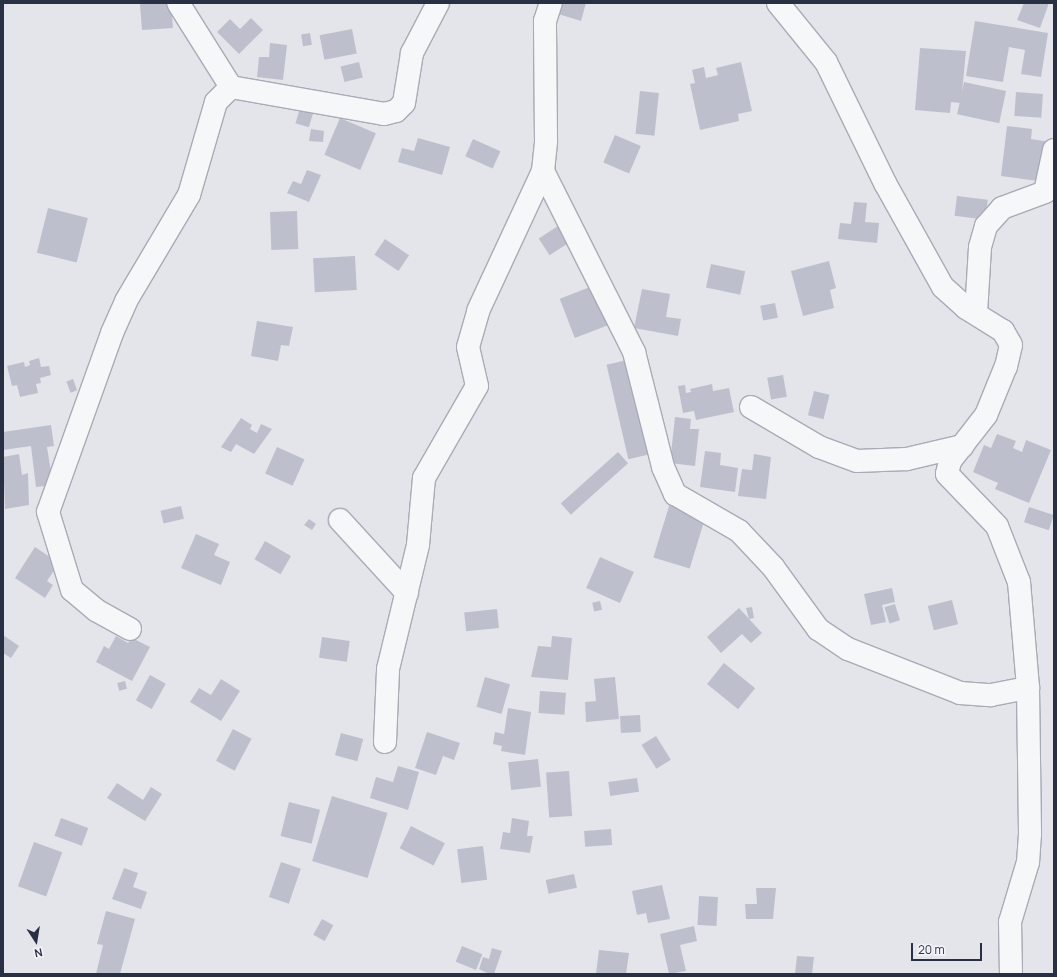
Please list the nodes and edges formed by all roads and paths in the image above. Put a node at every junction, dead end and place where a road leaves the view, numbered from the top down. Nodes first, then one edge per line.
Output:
1 (178, 3) edge
2 (438, 3) edge
3 (551, 3) edge
4 (778, 3) edge
5 (231, 87) junction
6 (1054, 150) edge
7 (543, 171) junction
8 (976, 313) junction
9 (751, 407) dead end
10 (962, 446) junction
11 (340, 520) dead end
12 (407, 593) junction
13 (130, 629) dead end
14 (1028, 688) junction
15 (385, 742) dead end
16 (1011, 974) edge

1 - 5 street
2 - 5 street
3 - 7 street
4 - 8 street
5 - 13 street
6 - 8 street
7 - 12 street
7 - 14 street
8 - 10 street
9 - 10 street
10 - 14 street
11 - 12 street
12 - 15 street
14 - 16 street

